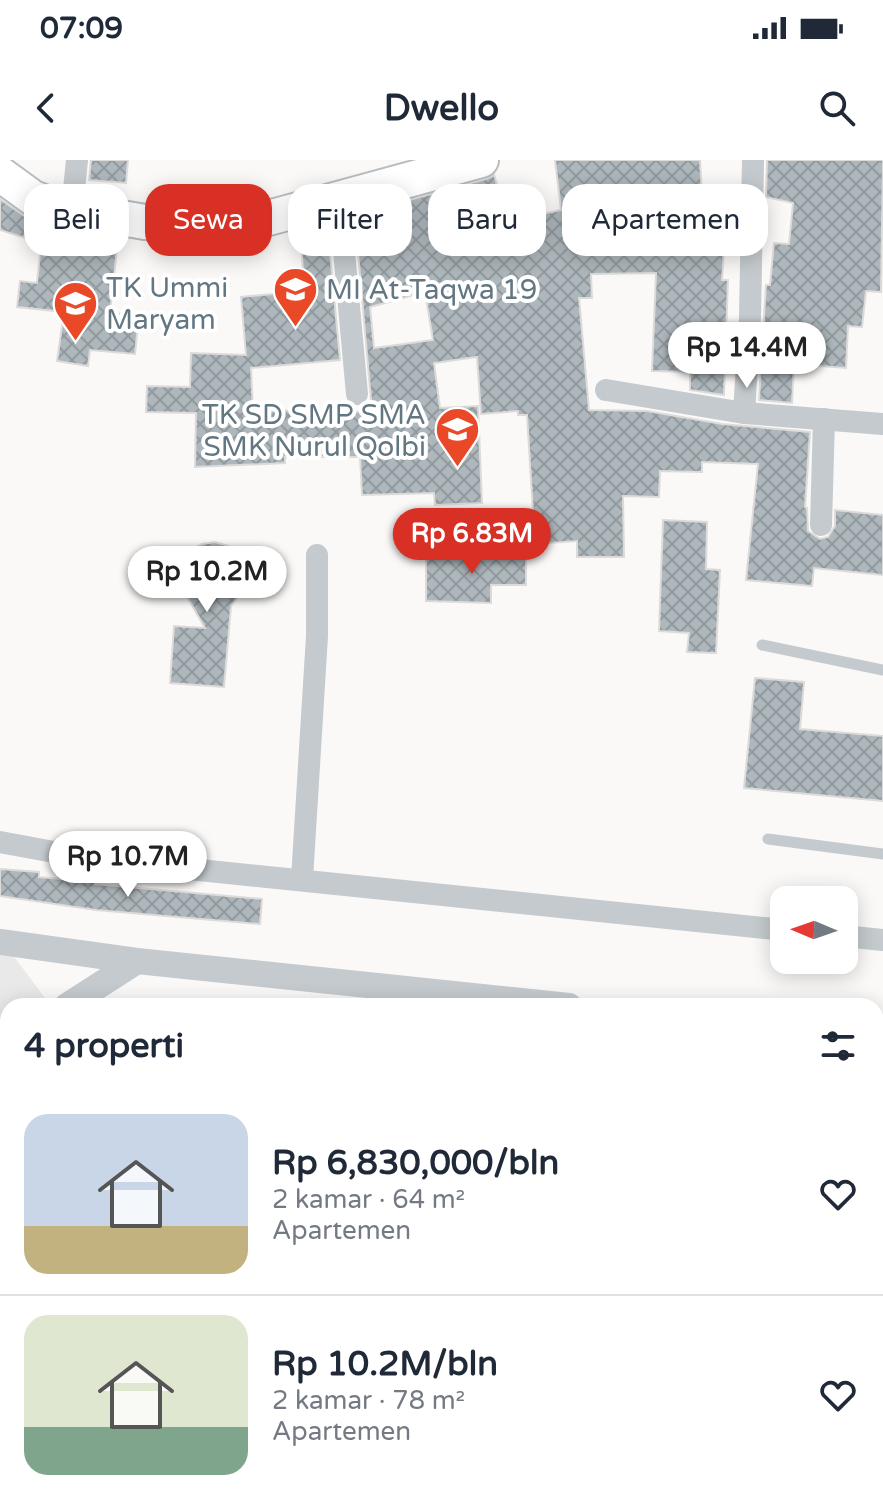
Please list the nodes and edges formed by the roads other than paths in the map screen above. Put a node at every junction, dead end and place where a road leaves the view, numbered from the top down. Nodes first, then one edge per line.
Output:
1 (77, 160) edge
2 (481, 160) edge
3 (753, 160) edge
4 (0, 174) edge
5 (75, 184) edge
6 (389, 184) edge
7 (24, 191) edge
8 (288, 212) edge
9 (129, 219) edge
10 (344, 256) edge
11 (606, 390) dead end
12 (357, 394) dead end
13 (744, 413) junction
14 (824, 419) junction
15 (883, 424) edge
16 (821, 525) dead end
17 (317, 555) dead end
18 (762, 645) dead end
19 (883, 670) edge
20 (768, 839) dead end
21 (0, 842) edge
22 (883, 854) edge
23 (302, 879) junction
24 (770, 929) edge
25 (858, 937) edge
26 (883, 940) edge
27 (0, 942) edge
28 (137, 961) junction
29 (79, 998) edge
30 (492, 998) edge

1 - 5 street
2 - 6 main road
3 - 13 street
4 - 7 main road
8 - 9 main road
10 - 12 street
11 - 13 street
13 - 14 street
14 - 15 street
14 - 16 street
17 - 23 street
18 - 19 lane
20 - 22 lane
21 - 23 street
23 - 24 street
25 - 26 street
27 - 28 street
28 - 29 street
28 - 30 street

